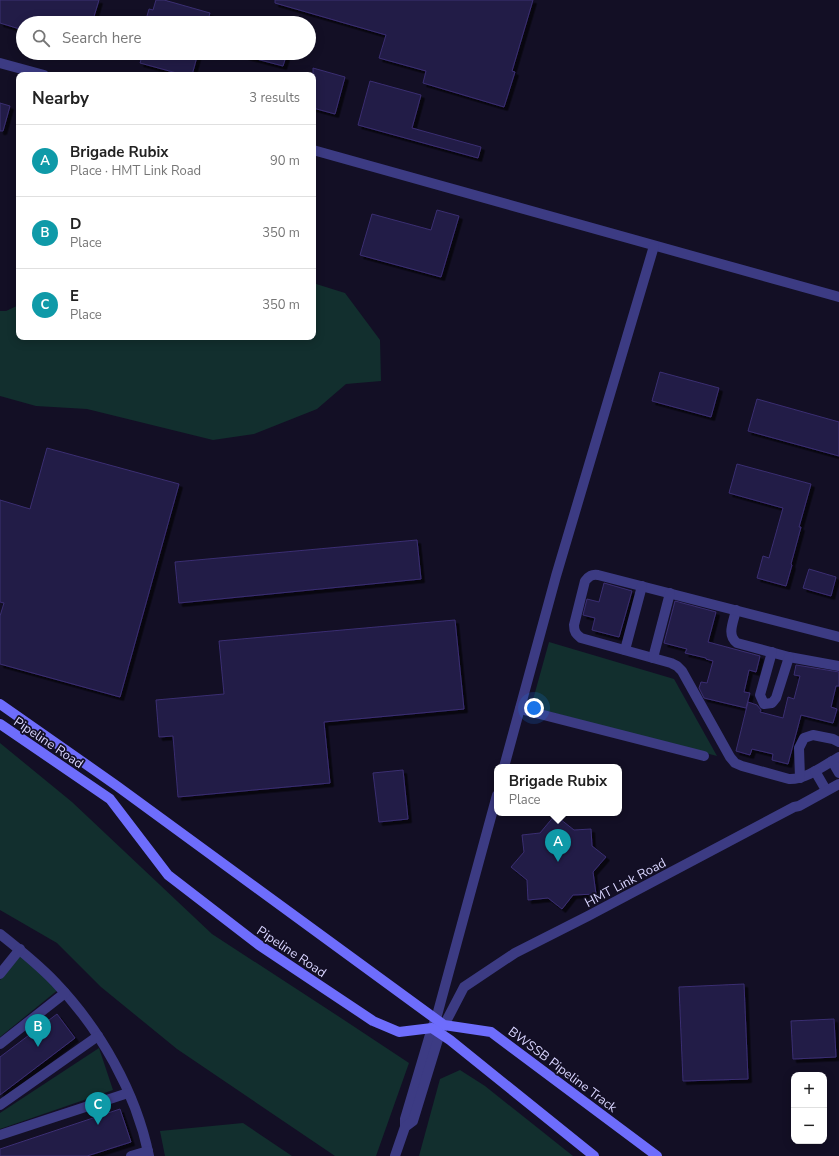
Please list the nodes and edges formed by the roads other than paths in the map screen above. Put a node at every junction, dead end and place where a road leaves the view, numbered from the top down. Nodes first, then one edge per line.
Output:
1 (0, 63) edge
2 (33, 72) edge
3 (316, 151) edge
4 (654, 246) junction
5 (839, 297) edge
6 (642, 586) junction
7 (670, 593) junction
8 (736, 610) junction
9 (839, 637) edge
10 (624, 650) junction
11 (772, 652) junction
12 (789, 657) junction
13 (653, 658) junction
14 (839, 666) edge
15 (0, 704) edge
16 (520, 708) junction
17 (0, 724) edge
18 (839, 742) edge
19 (704, 756) dead end
20 (836, 759) edge
21 (505, 764) edge
22 (815, 770) junction
23 (839, 773) edge
24 (800, 778) junction
25 (839, 784) edge
26 (826, 790) junction
27 (494, 806) edge
28 (0, 934) edge
29 (20, 949) junction
30 (0, 974) edge
31 (65, 992) junction
32 (438, 1026) junction
33 (98, 1036) junction
34 (0, 1044) edge
35 (128, 1093) junction
36 (0, 1105) edge
37 (0, 1135) edge
38 (149, 1154) edge
39 (132, 1156) edge
40 (395, 1156) edge
41 (594, 1156) edge
42 (657, 1156) edge

1 - 2 street
3 - 4 street
4 - 5 street
4 - 16 street
6 - 7 street
6 - 10 street
6 - 10 street
7 - 8 street
7 - 13 street
8 - 9 street
8 - 11 street
10 - 13 street
11 - 12 street
11 - 12 street
12 - 14 street
13 - 24 street
15 - 32 main road, Pipeline Road
16 - 19 street
16 - 21 street
17 - 32 main road, Pipeline Road
18 - 24 street
20 - 22 street
20 - 23 street
22 - 24 street
22 - 26 street
25 - 26 street, HMT Link Road
26 - 32 street, HMT Link Road
27 - 32 street
28 - 29 street
29 - 30 street
29 - 31 street
31 - 33 street
31 - 34 street
32 - 40 street, HMT Link Road
32 - 41 main road, Pipeline Road
32 - 42 main road, BWSSB Pipeline Track
33 - 35 street
33 - 36 street
35 - 37 street
35 - 38 street
38 - 39 street

